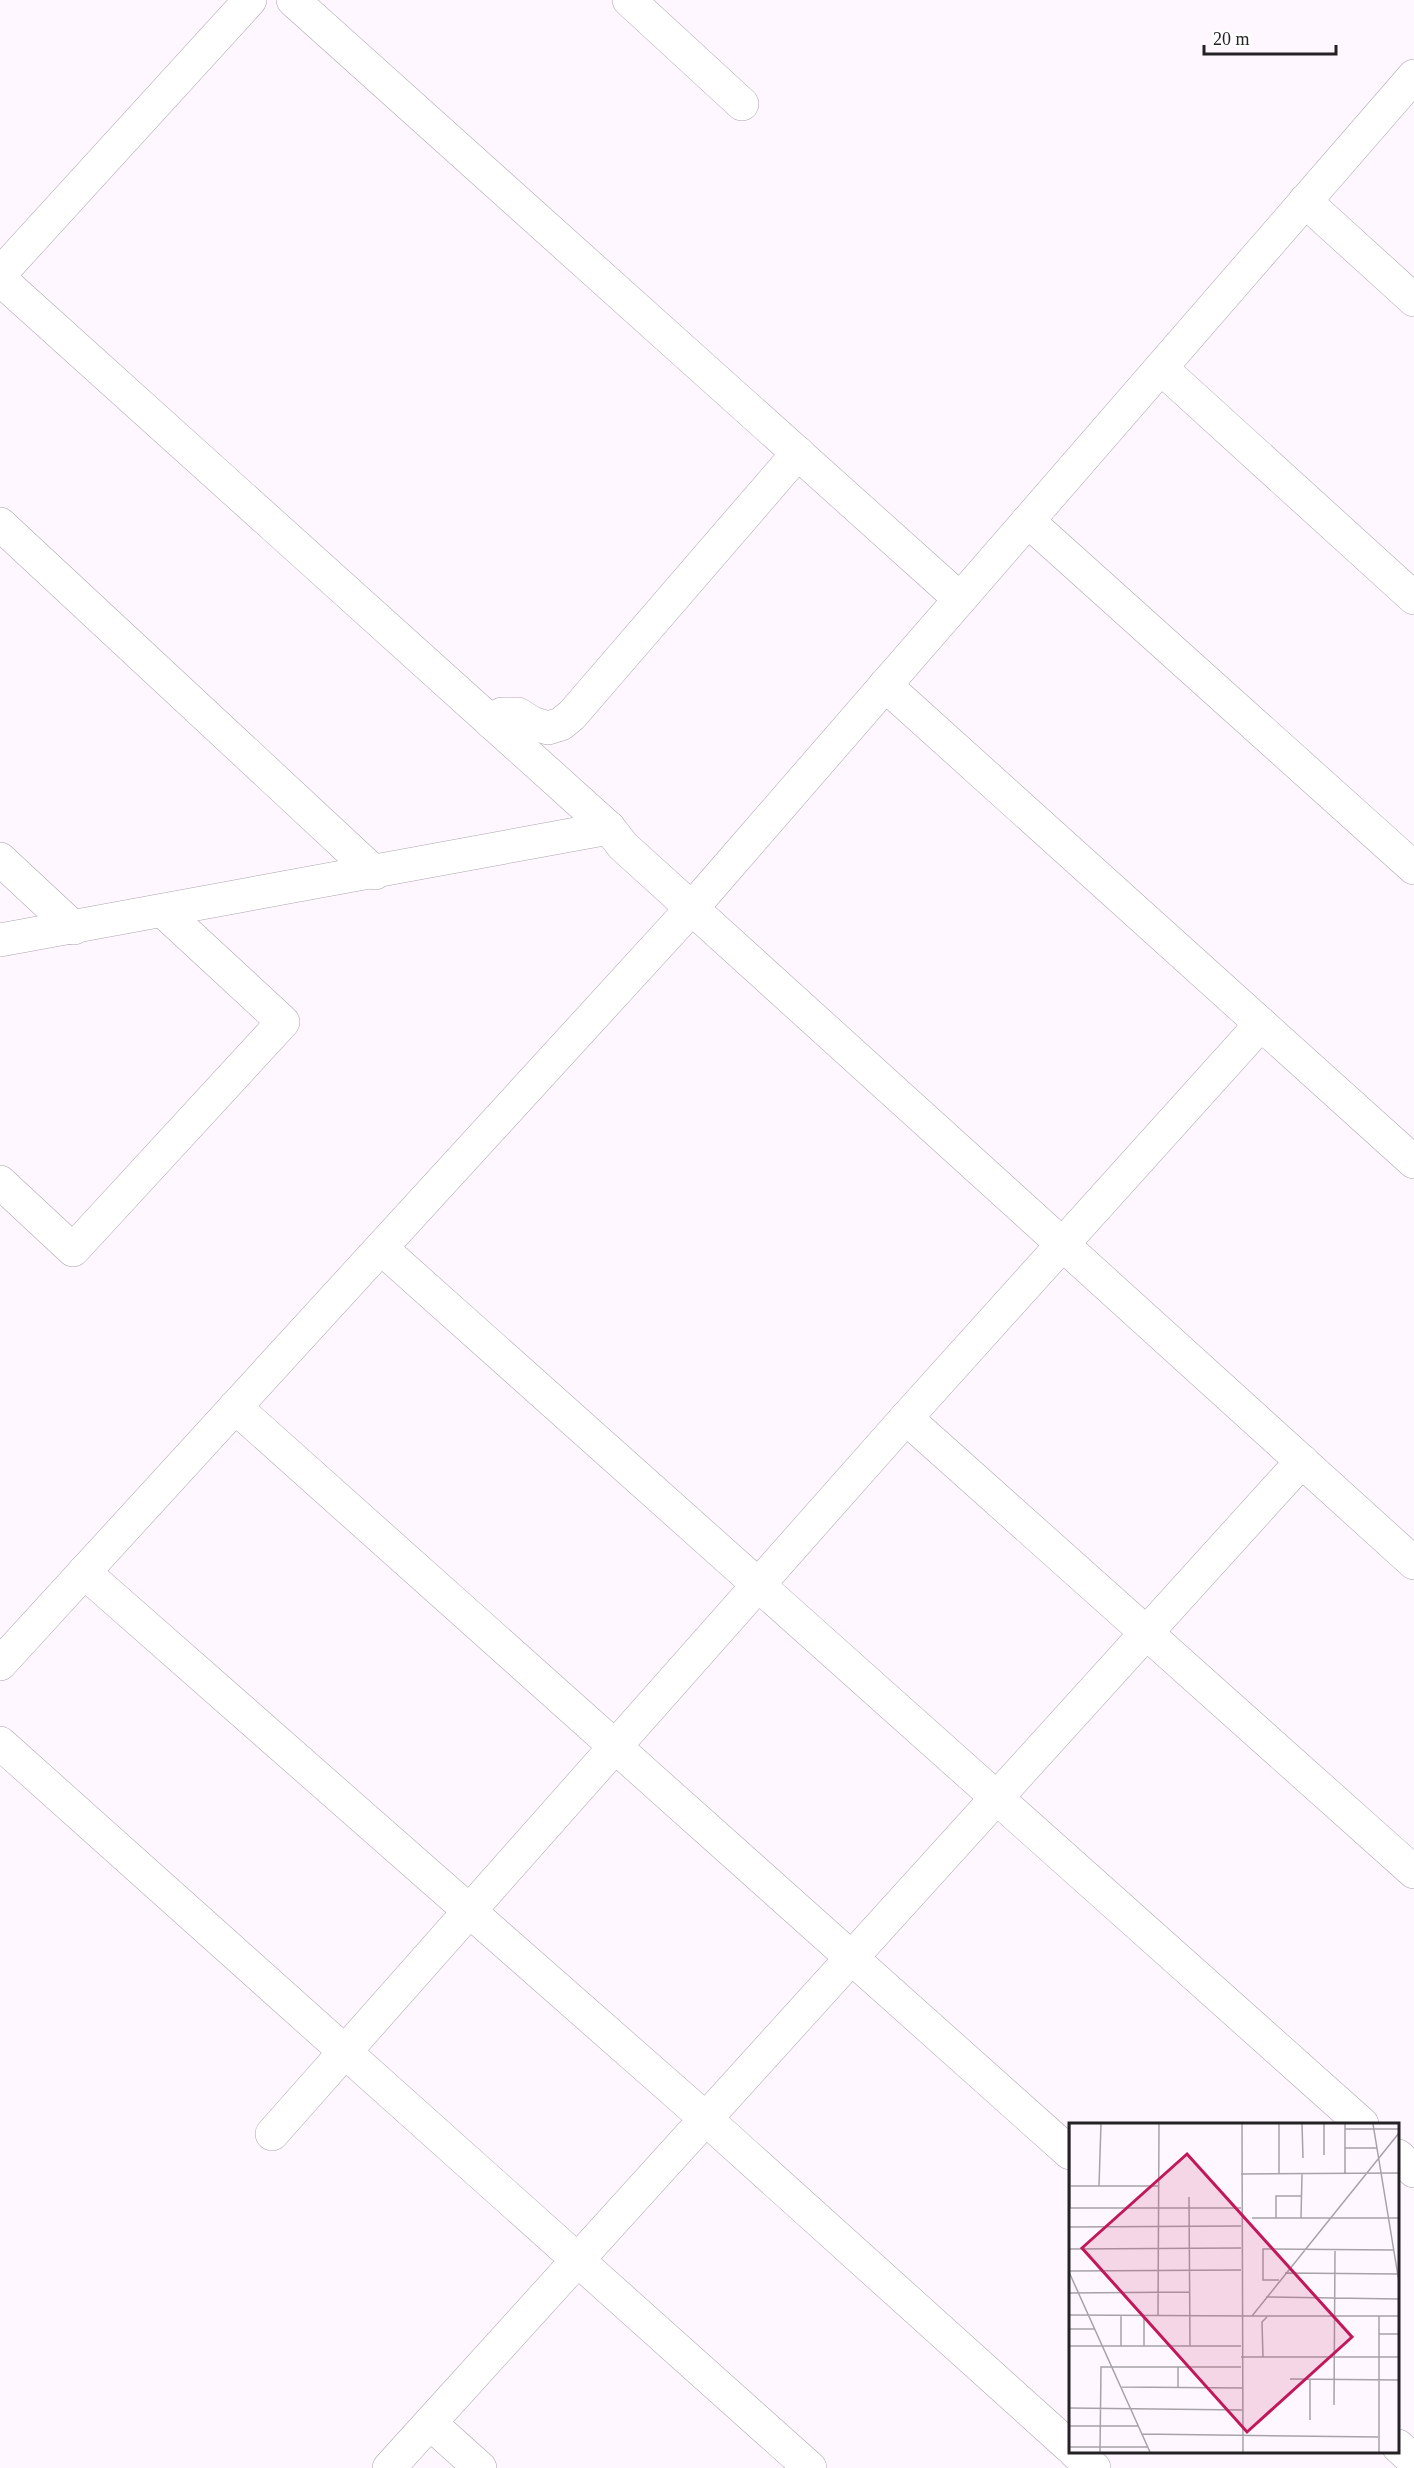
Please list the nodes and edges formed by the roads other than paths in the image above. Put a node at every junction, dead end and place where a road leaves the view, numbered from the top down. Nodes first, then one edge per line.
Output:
1 (250, 0) edge
2 (293, 0) edge
3 (629, 0) edge
4 (1414, 76) edge
5 (742, 104) dead end
6 (1305, 201) junction
7 (0, 274) edge
8 (0, 279) edge
9 (1414, 300) edge
10 (1161, 368) junction
11 (798, 453) junction
12 (1028, 521) junction
13 (0, 524) edge
14 (1414, 598) edge
15 (960, 599) junction
16 (885, 685) junction
17 (492, 723) junction
18 (616, 837) junction
19 (0, 859) edge
20 (1414, 868) edge
21 (375, 873) junction
22 (682, 899) junction
23 (163, 911) junction
24 (74, 928) junction
25 (0, 940) edge
26 (1261, 1024) junction
27 (1414, 1162) edge
28 (0, 1182) edge
29 (1062, 1242) junction
30 (381, 1248) junction
31 (236, 1407) junction
32 (906, 1418) junction
33 (1302, 1461) junction
34 (1411, 1556) edge
35 (84, 1572) junction
36 (758, 1585) junction
37 (1146, 1632) junction
38 (0, 1664) edge
39 (0, 1743) edge
40 (615, 1746) junction
41 (996, 1798) junction
42 (1414, 1872) edge
43 (469, 1911) junction
44 (852, 1957) junction
45 (345, 2051) junction
46 (706, 2119) junction
47 (1361, 2123) edge
48 (272, 2134) dead end
49 (1069, 2151) edge
50 (1399, 2157) edge
51 (1414, 2171) edge
52 (578, 2260) junction
53 (430, 2423) junction
54 (1069, 2445) edge
55 (1399, 2447) edge
56 (1077, 2453) edge
57 (1414, 2461) edge
58 (389, 2468) edge
59 (480, 2468) edge
60 (810, 2468) edge
61 (1094, 2468) edge

1 - 7 street
2 - 11 street
3 - 5 street
4 - 6 street
6 - 9 street
6 - 10 street
8 - 17 street
10 - 12 street
10 - 14 street
11 - 15 street
11 - 17 street
12 - 15 street
12 - 20 street
13 - 21 street
15 - 16 street
16 - 22 street
16 - 26 street
17 - 18 street
18 - 21 street
18 - 22 street
19 - 24 street
21 - 23 street
22 - 29 street
22 - 30 street
23 - 24 street
23 - 28 street
24 - 25 street
26 - 27 street
26 - 29 street
29 - 32 street
29 - 33 street
30 - 31 street
30 - 36 street
31 - 35 street
31 - 40 street
32 - 36 street
32 - 37 street
33 - 34 street
33 - 37 street
35 - 38 street
35 - 43 street
36 - 40 street
36 - 41 street
37 - 41 street
37 - 42 street
39 - 45 street
40 - 43 street
40 - 44 street
41 - 44 street
41 - 47 street
43 - 45 street
43 - 46 street
44 - 46 street
44 - 49 street
45 - 48 street
45 - 52 street
46 - 52 street
46 - 54 street
50 - 51 street
52 - 53 street
52 - 60 street
53 - 58 street
53 - 59 street
55 - 57 street
56 - 61 street

